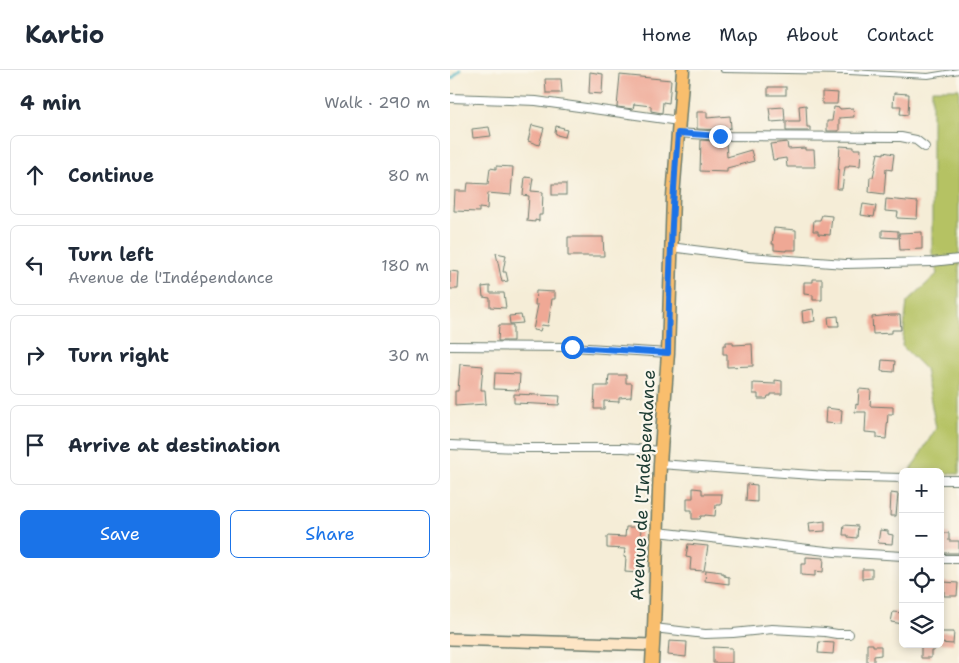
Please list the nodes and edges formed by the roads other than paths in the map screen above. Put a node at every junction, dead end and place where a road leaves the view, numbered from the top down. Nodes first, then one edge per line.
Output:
1 (683, 70) edge
2 (723, 70) edge
3 (849, 71) edge
4 (959, 71) edge
5 (450, 98) edge
6 (678, 127) junction
7 (924, 147) dead end
8 (670, 247) junction
9 (959, 259) edge
10 (450, 346) edge
11 (668, 353) junction
12 (450, 445) edge
13 (661, 451) junction
14 (660, 464) junction
15 (899, 478) edge
16 (944, 480) edge
17 (959, 480) edge
18 (658, 532) junction
19 (899, 556) edge
20 (944, 559) edge
21 (959, 559) edge
22 (654, 628) junction
23 (849, 634) dead end
24 (450, 639) edge
25 (653, 645) junction
26 (652, 663) edge

1 - 6 main road, Avenue de l'Indépendance
2 - 3 lane
3 - 4 lane
5 - 6 street
6 - 7 street
6 - 8 main road, Avenue de l'Indépendance
8 - 9 street
8 - 11 main road, Avenue de l'Indépendance
10 - 11 street
11 - 13 main road, Avenue de l'Indépendance
12 - 13 street
13 - 14 main road, Avenue de l'Indépendance
14 - 15 street
14 - 18 main road, Avenue de l'Indépendance
16 - 17 street
18 - 19 street
18 - 22 main road, Avenue de l'Indépendance
20 - 21 street
22 - 23 street
22 - 25 main road, Avenue de l'Indépendance
24 - 25 street
25 - 26 main road, Avenue de l'Indépendance

